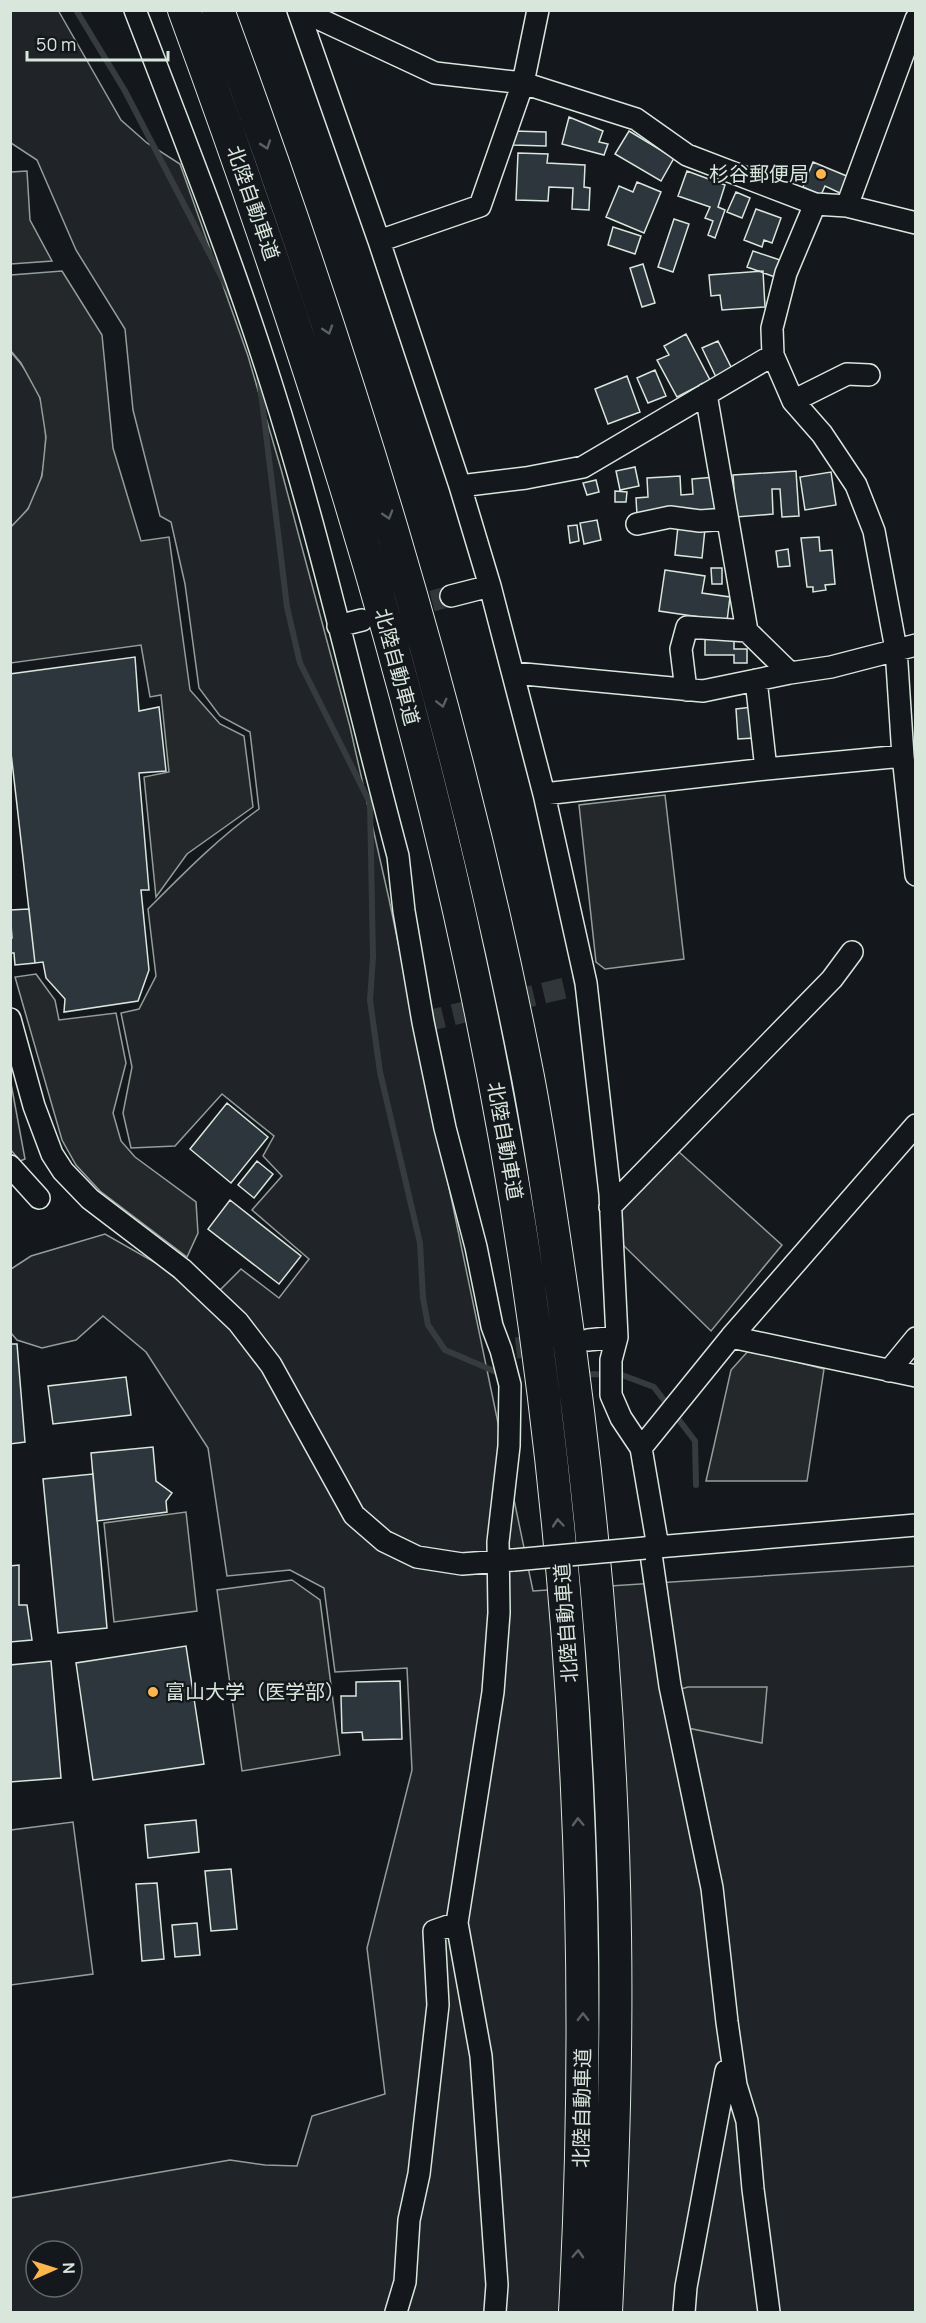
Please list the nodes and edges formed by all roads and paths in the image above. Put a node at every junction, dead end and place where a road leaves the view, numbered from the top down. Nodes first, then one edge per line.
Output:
1 (135, 10) edge
2 (184, 10) edge
3 (218, 10) edge
4 (226, 10) edge
5 (299, 10) edge
6 (538, 10) edge
7 (915, 19) edge
8 (523, 83) junction
9 (251, 99) junction
10 (815, 204) junction
11 (847, 206) junction
12 (915, 223) edge
13 (380, 241) junction
14 (774, 356) junction
15 (868, 375) dead end
16 (706, 394) junction
17 (793, 401) junction
18 (460, 486) junction
19 (727, 519) junction
20 (637, 524) dead end
21 (490, 586) junction
22 (451, 597) tunnel mouth
23 (362, 620) dead end
24 (338, 626) junction
25 (747, 631) junction
26 (906, 647) edge
27 (514, 673) junction
28 (790, 673) junction
29 (756, 680) junction
30 (686, 690) junction
31 (903, 756) junction
32 (766, 769) junction
33 (544, 794) junction
34 (915, 875) edge
35 (852, 952) dead end
36 (10, 1019) edge
37 (915, 1125) edge
38 (10, 1166) edge
39 (39, 1198) dead end
40 (610, 1207) junction
41 (731, 1336) junction
42 (617, 1337) junction
43 (915, 1338) edge
44 (588, 1340) tunnel mouth
45 (889, 1371) junction
46 (915, 1376) edge
47 (641, 1448) junction
48 (915, 1525) edge
49 (651, 1547) junction
50 (506, 1560) junction
51 (457, 1923) junction
52 (726, 2071) dead end
53 (396, 2313) edge
54 (495, 2313) edge
55 (574, 2313) edge
56 (606, 2313) edge
57 (684, 2313) edge
58 (769, 2313) edge

1 - 24 street
55 -> 2 highway, 北陸自動車道
3 - 9 highway, 北陸自動車道
4 - 9 highway
5 - 8 street
5 - 13 street
6 - 8 street
7 - 11 street
8 - 10 street
8 - 13 street
9 -> 56 highway, 北陸自動車道
10 - 11 street
10 - 14 street
11 - 12 street
13 - 18 street
14 - 16 street
14 - 17 street
15 - 17 street
16 - 18 street
16 - 19 street
17 - 26 street
18 - 21 street
19 - 20 street
19 - 25 street
21 - 22 street
21 - 27 street
23 - 24 street
24 - 50 street
25 - 28 street
25 - 30 street
26 - 28 street
26 - 31 street
27 - 30 street
27 - 33 street
28 - 29 street
29 - 30 street
29 - 32 street
31 - 32 street
31 - 34 street
32 - 33 street
33 - 40 street
35 - 40 street
36 - 50 street
37 - 41 street
38 - 39 street
40 - 42 street
41 - 45 street
41 - 47 street
42 - 44 street
42 - 47 street
43 - 45 street
45 - 46 street
47 - 49 street
48 - 49 street
49 - 50 street, bridge
49 - 58 street
50 - 51 street
51 - 53 street
51 - 54 street
52 - 57 street

